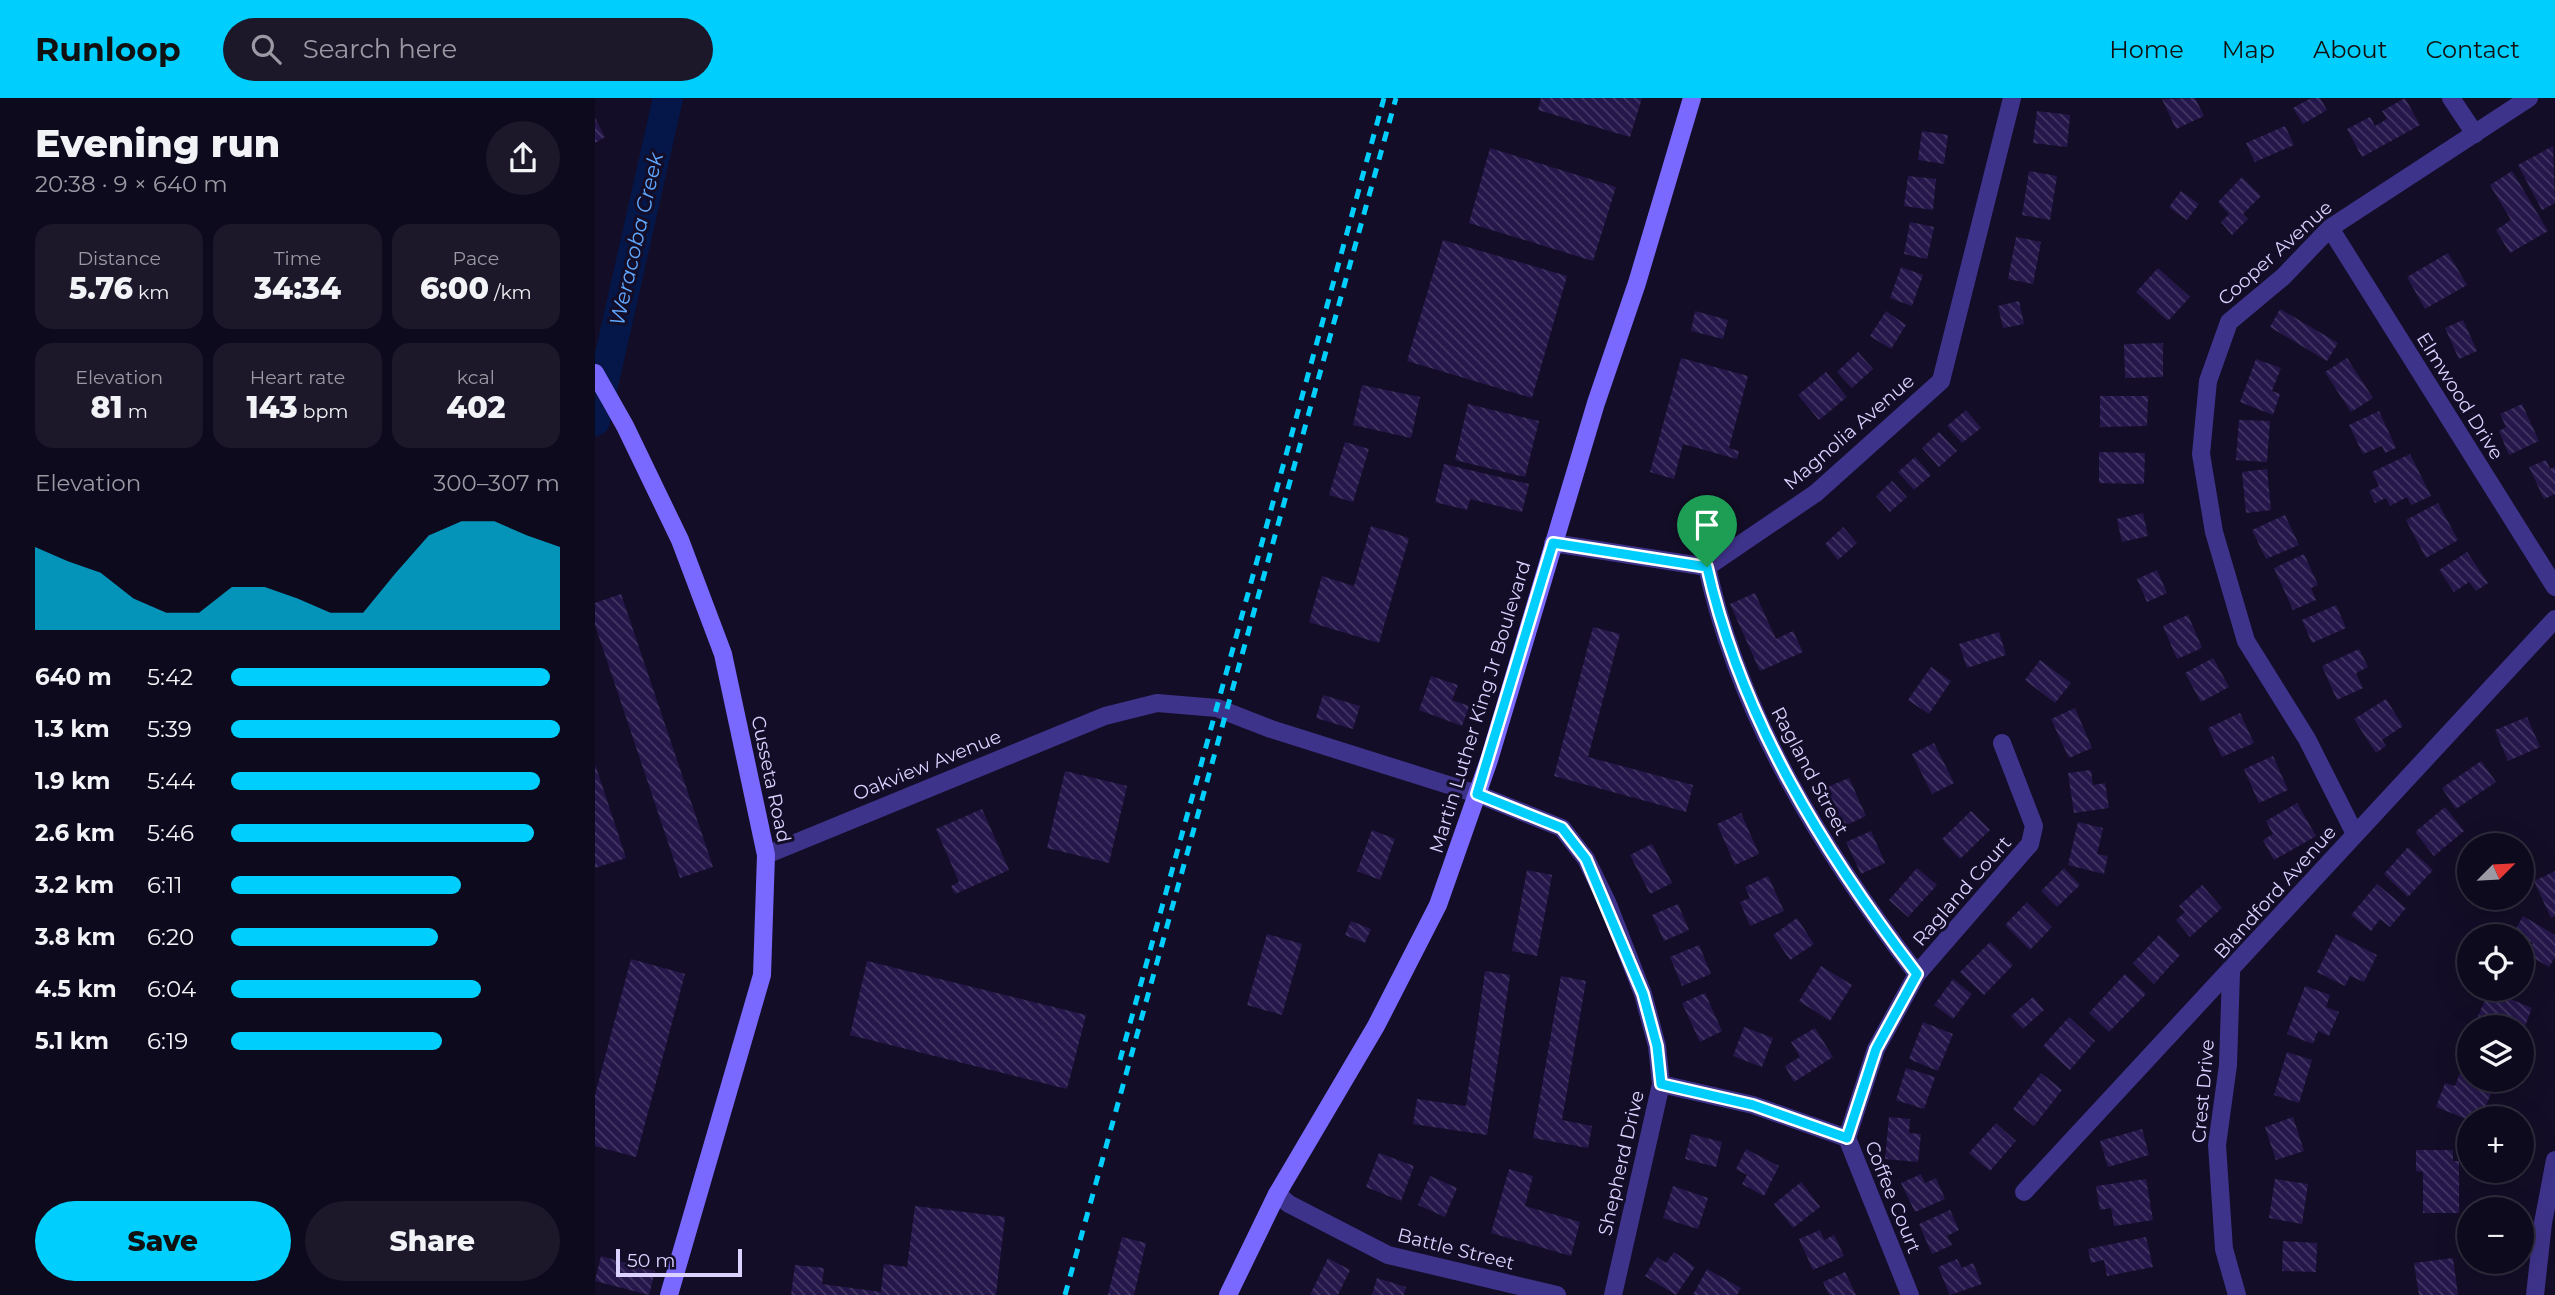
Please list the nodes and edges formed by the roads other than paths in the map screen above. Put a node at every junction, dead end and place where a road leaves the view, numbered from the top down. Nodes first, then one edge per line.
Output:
1 (1692, 98) edge
2 (2012, 98) edge
3 (2451, 98) edge
4 (2529, 98) edge
5 (2475, 134) junction
6 (2330, 228) junction
7 (595, 373) edge
8 (1553, 543) junction
9 (1707, 567) junction
10 (2555, 587) edge
11 (2555, 619) edge
12 (1227, 713) joint
13 (2002, 743) dead end
14 (1477, 794) junction
15 (2355, 834) junction
16 (766, 855) junction
17 (2231, 973) junction
18 (1917, 974) junction
19 (1661, 1084) junction
20 (1847, 1138) junction
21 (2555, 1160) edge
22 (2024, 1192) dead end
23 (1277, 1194) junction
24 (669, 1295) edge
25 (1228, 1295) edge
26 (1556, 1295) edge
27 (1613, 1295) edge
28 (1910, 1295) edge
29 (2237, 1295) edge
30 (2535, 1295) edge

1 - 8 main road, Martin Luther King Jr Boulevard
2 - 9 street, Magnolia Avenue
3 - 5 street
4 - 5 street, Cooper Avenue
5 - 6 street, Cooper Avenue
6 - 10 street, Elmwood Drive
6 - 15 street, Cooper Avenue
7 - 16 main road, Cusseta Road
8 - 9 street
8 - 14 main road, Martin Luther King Jr Boulevard
9 - 18 street, Ragland Street
11 - 15 street, Blandford Avenue
12 - 14 street, Shepherd Drive
12 - 16 street, Oakview Avenue
13 - 18 street, Ragland Court
14 - 19 street, Shepherd Drive
14 - 23 main road, Martin Luther King Jr Boulevard
15 - 17 street, Blandford Avenue
16 - 24 main road, Cusseta Road
17 - 22 street, Blandford Avenue
17 - 29 street, Crest Drive
18 - 20 street, Ragland Court
19 - 20 street, Coffee Court
19 - 27 street, Shepherd Drive
20 - 28 street, Coffee Court
21 - 30 street
23 - 25 main road, Martin Luther King Jr Boulevard
23 - 26 street, Battle Street

